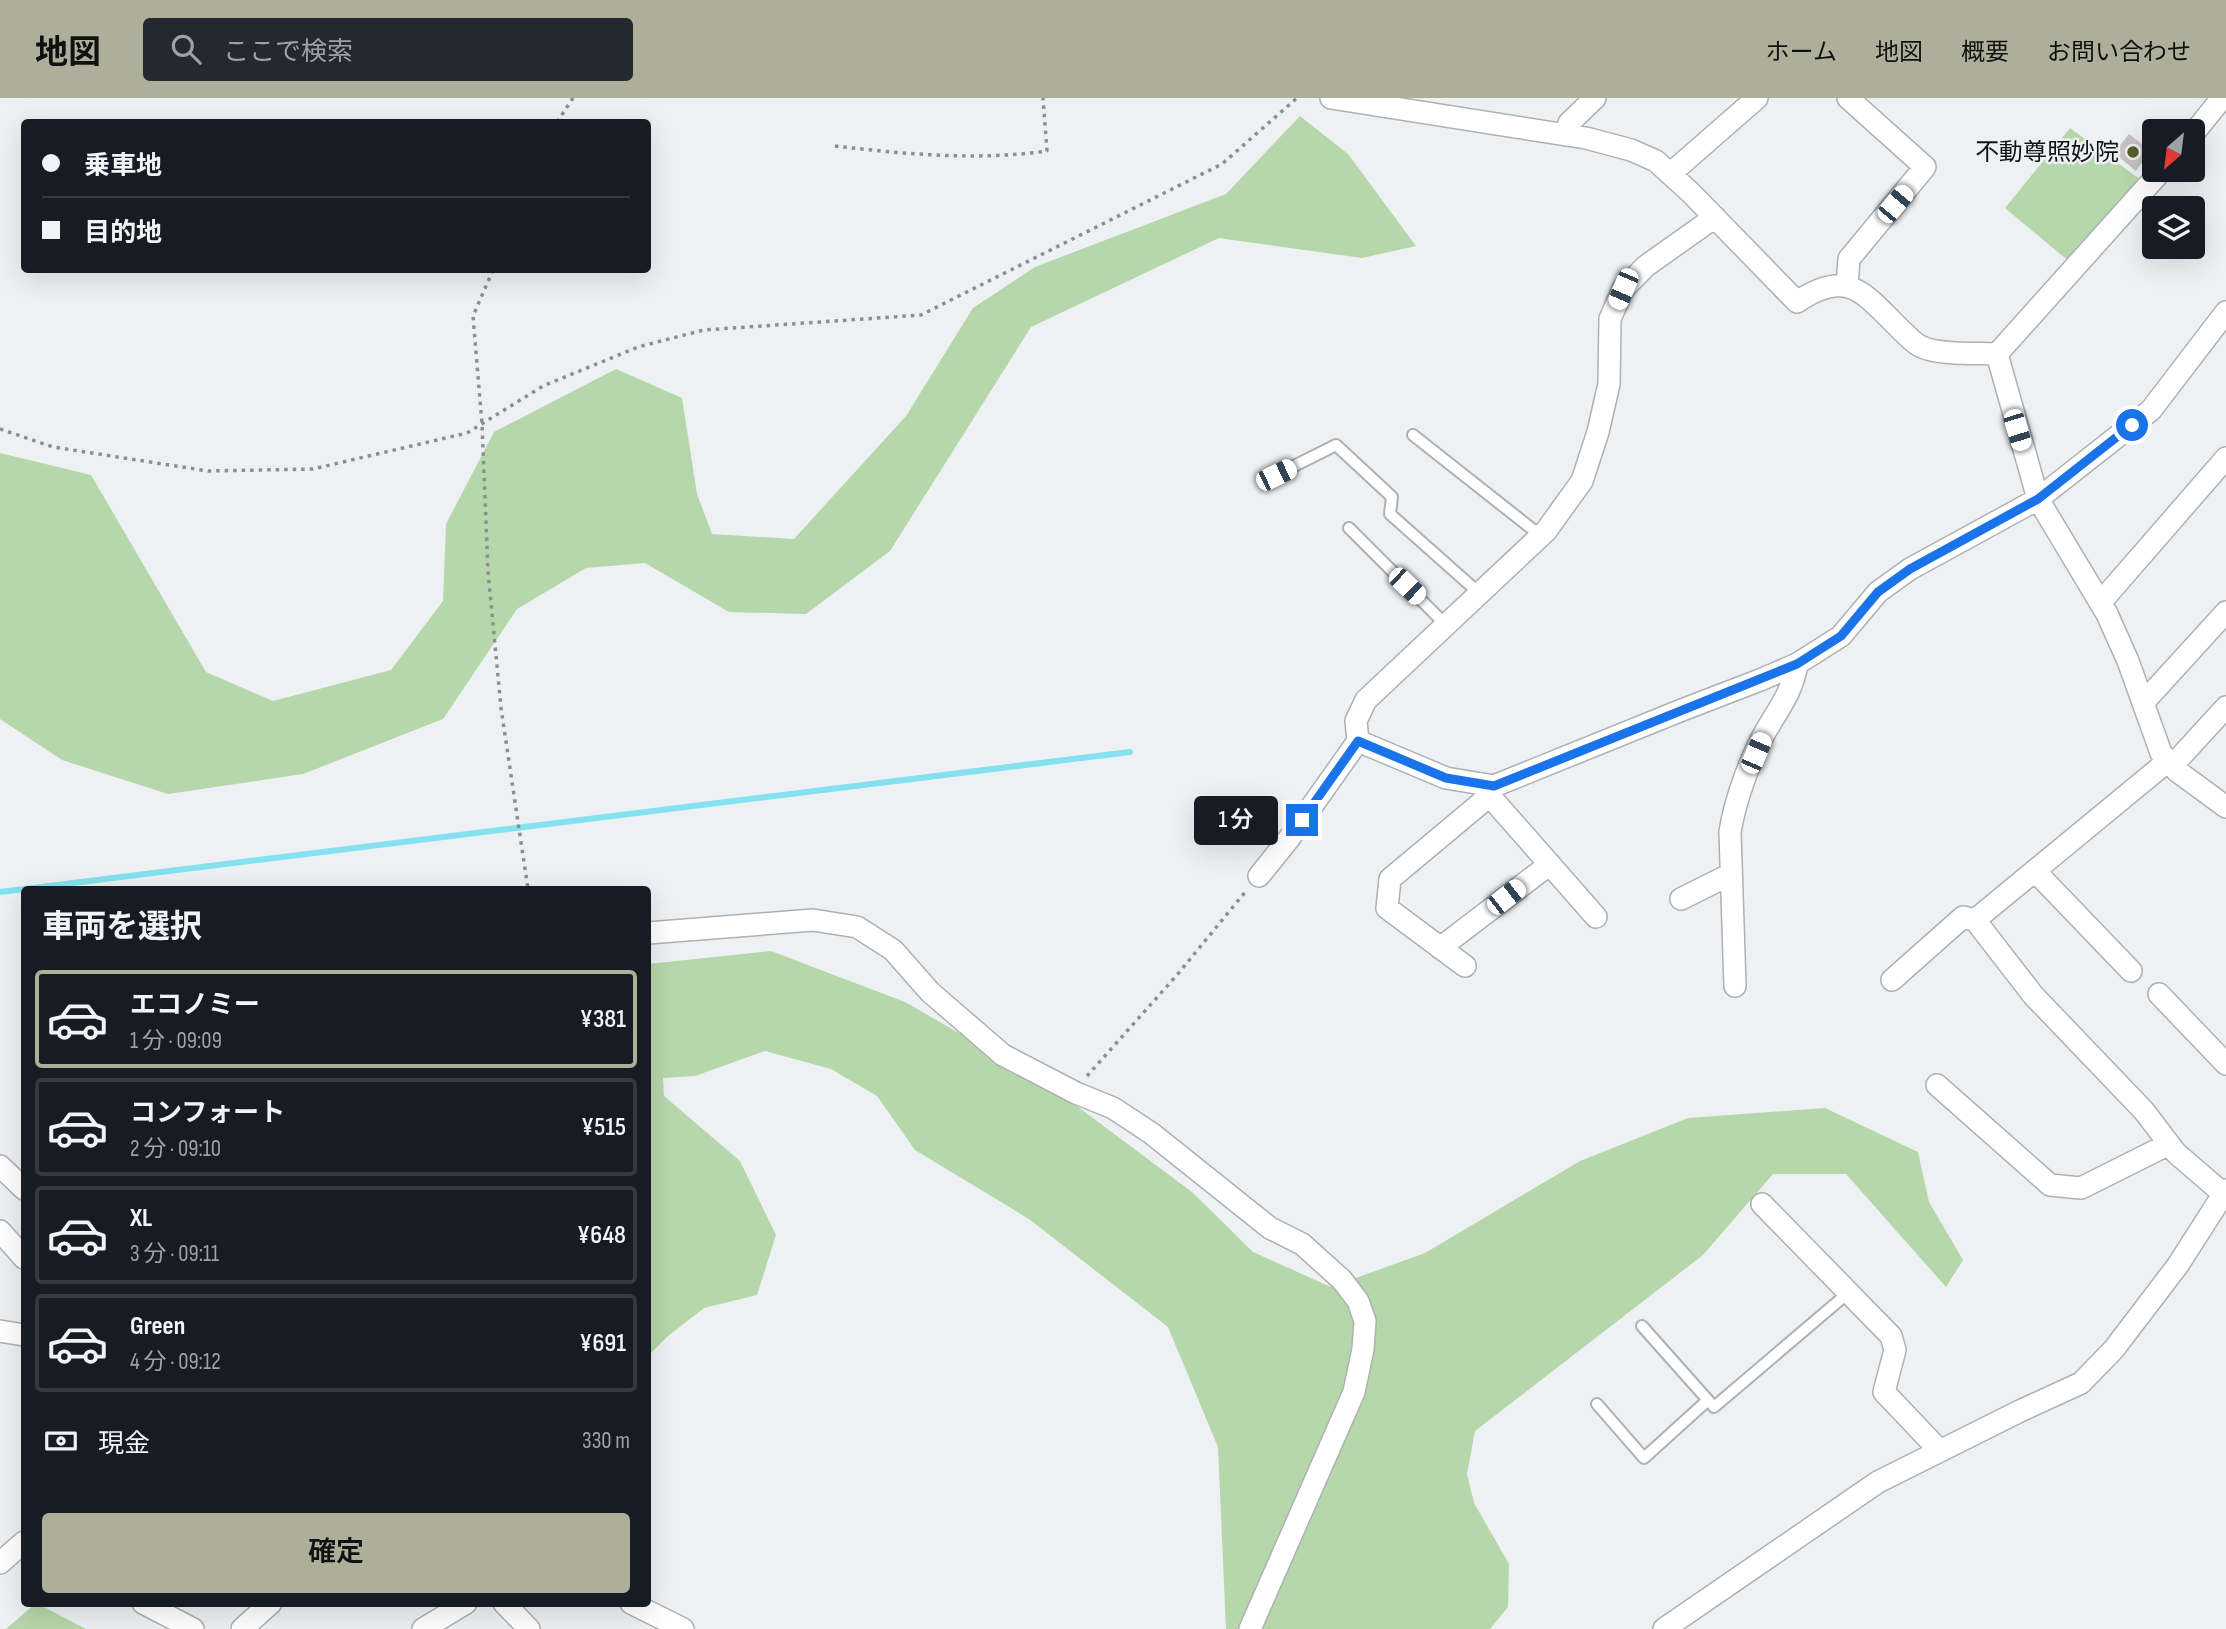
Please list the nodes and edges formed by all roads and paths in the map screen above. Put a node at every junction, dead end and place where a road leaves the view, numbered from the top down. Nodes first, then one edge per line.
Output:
1 (573, 98) edge
2 (1043, 98) edge
3 (1297, 98) edge
4 (1331, 98) edge
5 (1595, 98) edge
6 (1757, 98) edge
7 (1848, 98) edge
8 (2222, 98) edge
9 (560, 119) edge
10 (2205, 119) edge
11 (1566, 135) junction
12 (835, 146) dead end
13 (1670, 173) junction
14 (2151, 182) edge
15 (1715, 217) junction
16 (492, 273) edge
17 (1847, 285) junction
18 (2226, 312) edge
19 (1997, 354) junction
20 (482, 424) junction
21 (0, 429) edge
22 (1413, 435) dead end
23 (2226, 458) edge
24 (1276, 475) dead end
25 (2038, 499) junction
26 (1349, 528) dead end
27 (1541, 536) junction
28 (1479, 593) junction
29 (2100, 603) junction
30 (2226, 612) edge
31 (1446, 625) junction
32 (1797, 664) junction
33 (2143, 703) junction
34 (2226, 707) edge
35 (1358, 741) junction
36 (2170, 764) junction
37 (1491, 790) junction
38 (2226, 807) edge
39 (1550, 864) junction
40 (2035, 871) junction
41 (1731, 874) junction
42 (1258, 876) joint
43 (528, 886) edge
44 (1681, 898) dead end
45 (1596, 917) dead end
46 (1975, 920) junction
47 (651, 933) edge
48 (1440, 948) junction
49 (1465, 966) dead end
50 (2131, 971) dead end
51 (1892, 980) dead end
52 (1735, 986) dead end
53 (2159, 994) dead end
54 (2226, 1063) edge
55 (1937, 1085) dead end
56 (1073, 1092) junction
57 (2169, 1144) junction
58 (0, 1166) edge
59 (21, 1186) edge
60 (2225, 1193) edge
61 (1762, 1204) dead end
62 (0, 1231) edge
63 (21, 1255) edge
64 (1849, 1293) junction
65 (1642, 1326) dead end
66 (0, 1331) edge
67 (21, 1334) edge
68 (1708, 1400) junction
69 (1597, 1404) dead end
70 (1940, 1451) junction
71 (21, 1545) edge
72 (0, 1563) edge
73 (151, 1607) edge
74 (267, 1607) edge
75 (459, 1607) edge
76 (508, 1607) edge
77 (638, 1607) edge
78 (677, 1628) edge
79 (193, 1629) edge
80 (242, 1629) edge
81 (423, 1629) edge
82 (529, 1629) edge
83 (1250, 1629) edge
84 (1664, 1629) edge

1 - 9 path
2 - 12 path
3 - 20 path
4 - 11 street
5 - 11 street
6 - 13 street
7 - 17 street
8 - 10 street
11 - 13 street
13 - 15 street
14 - 19 street
15 - 17 street
15 - 27 street
16 - 20 path
17 - 19 street
18 - 25 street
19 - 25 street
20 - 21 path
20 - 43 path
22 - 27 lane
23 - 29 street
24 - 28 lane
25 - 29 street
25 - 32 street
26 - 31 lane
27 - 28 street
28 - 31 street
29 - 33 street
30 - 33 street
31 - 35 street
32 - 37 street
32 - 41 street
33 - 36 street
34 - 36 street
35 - 37 street
35 - 42 street
36 - 38 street
36 - 40 street
37 - 39 street
37 - 48 street
39 - 45 street
39 - 48 street
40 - 46 street
40 - 50 street
41 - 44 street
41 - 52 street
42 - 56 path
46 - 51 street
46 - 57 street
47 - 56 street
48 - 49 street
53 - 54 street
55 - 57 street
56 - 83 street
57 - 60 street
58 - 59 street
60 - 70 street
61 - 64 street
62 - 63 street
64 - 68 lane
64 - 70 street
65 - 68 lane
66 - 67 street
68 - 69 lane
70 - 84 street
71 - 72 street
73 - 79 street
74 - 80 street
75 - 81 street
76 - 82 street
77 - 78 street

